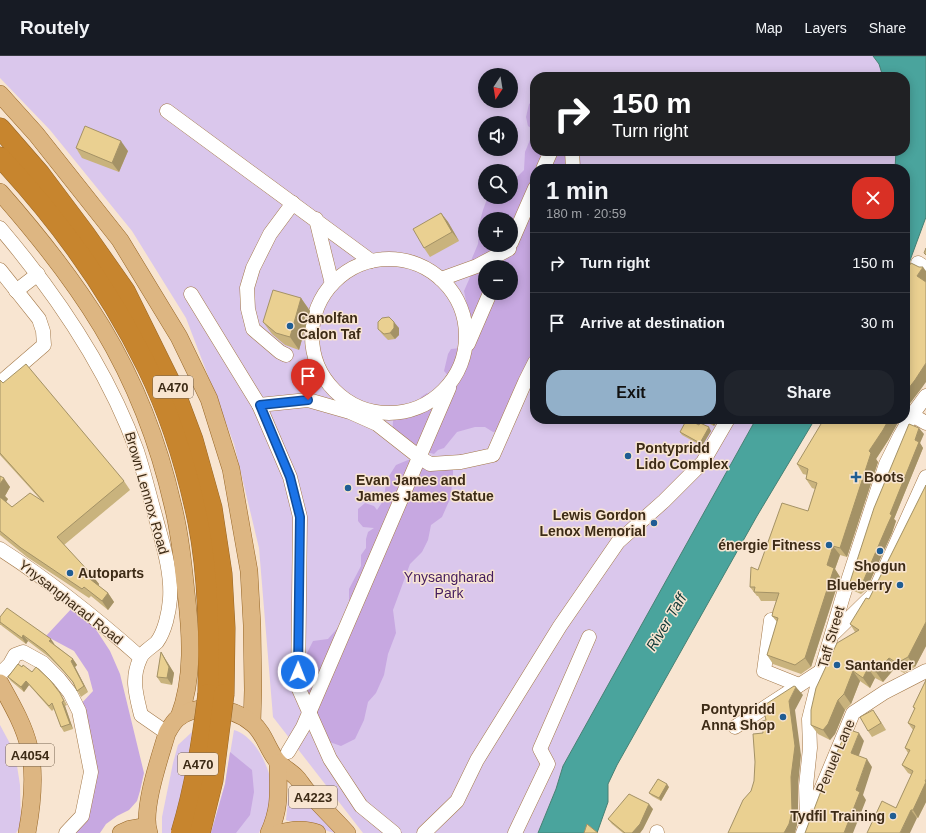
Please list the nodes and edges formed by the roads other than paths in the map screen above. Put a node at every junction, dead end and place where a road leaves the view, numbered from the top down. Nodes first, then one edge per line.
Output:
1 (0, 94) edge
2 (168, 111) dead end
3 (0, 128) edge
4 (0, 157) edge
5 (0, 192) edge
6 (530, 200) edge
7 (294, 203) junction
8 (316, 219) junction
9 (518, 227) edge
10 (0, 228) edge
11 (500, 252) edge
12 (371, 261) junction
13 (0, 270) edge
14 (38, 274) junction
15 (441, 279) junction
16 (332, 284) junction
17 (16, 291) junction
18 (191, 294) dead end
19 (487, 300) edge
20 (465, 350) junction
21 (286, 354) dead end
22 (530, 372) edge
23 (452, 381) junction
24 (0, 383) edge
25 (926, 396) edge
26 (260, 405) junction
27 (912, 415) junction
28 (910, 418) edge
29 (926, 423) edge
30 (725, 424) edge
31 (907, 424) edge
32 (419, 457) junction
33 (926, 477) edge
34 (921, 501) edge
35 (0, 549) edge
36 (771, 620) edge
37 (589, 637) dead end
38 (830, 637) junction
39 (145, 653) junction
40 (821, 671) junction
41 (926, 671) edge
42 (0, 674) edge
43 (0, 683) edge
44 (799, 685) junction
45 (216, 694) junction
46 (309, 712) junction
47 (179, 717) junction
48 (252, 723) junction
49 (735, 727) dead end
50 (167, 733) junction
51 (283, 757) junction
52 (805, 828) edge
53 (148, 830) edge
54 (27, 833) edge
55 (66, 833) edge
56 (121, 833) edge
57 (181, 833) edge
58 (200, 833) edge
59 (269, 833) edge
60 (279, 833) edge
61 (317, 833) edge
62 (347, 833) edge
63 (394, 833) edge
64 (424, 833) edge
65 (515, 833) edge

1 - 48 main road
2 - 7 street
3 - 45 highway, A470
4 - 45 highway, A470
5 - 47 main road
6 - 9 street
7 - 8 street
7 - 21 street
8 - 12 street
8 - 16 street
10 - 14 street, Brown Lennox Road
11 - 15 street
12 - 15 street
12 - 16 street
13 - 17 street
14 - 17 street
14 - 39 street, Brown Lennox Road
15 - 20 street
16 - 23 street
17 - 24 street
18 - 26 street
19 - 20 street
20 - 23 street
22 - 32 street
23 - 32 street
25 - 27 street, Taff Street
26 - 32 street
26 - 46 street
27 - 28 street, Taff Street
27 - 29 street
30 - 64 street
31 - 38 street, Taff Street
32 - 46 street
33 - 34 street
34 - 38 street
35 - 39 street, Ynysangharad Road
36 - 44 street
37 - 65 street
38 - 40 street, Taff Street
39 - 50 street, Brown Lennox Road
40 - 44 street
40 - 52 street, Taff Street
41 - 52 street, Penuel Lane
42 - 55 street
43 - 54 main road, A4054
44 - 49 street
45 - 57 highway, A470, bridge
45 - 58 highway, A470, bridge
46 - 51 street
46 - 63 street
47 - 48 main road
47 - 50 main road
48 - 51 main road
50 - 53 main road
51 - 59 main road
51 - 62 main road, A4223
53 - 56 main road
60 - 61 main road

